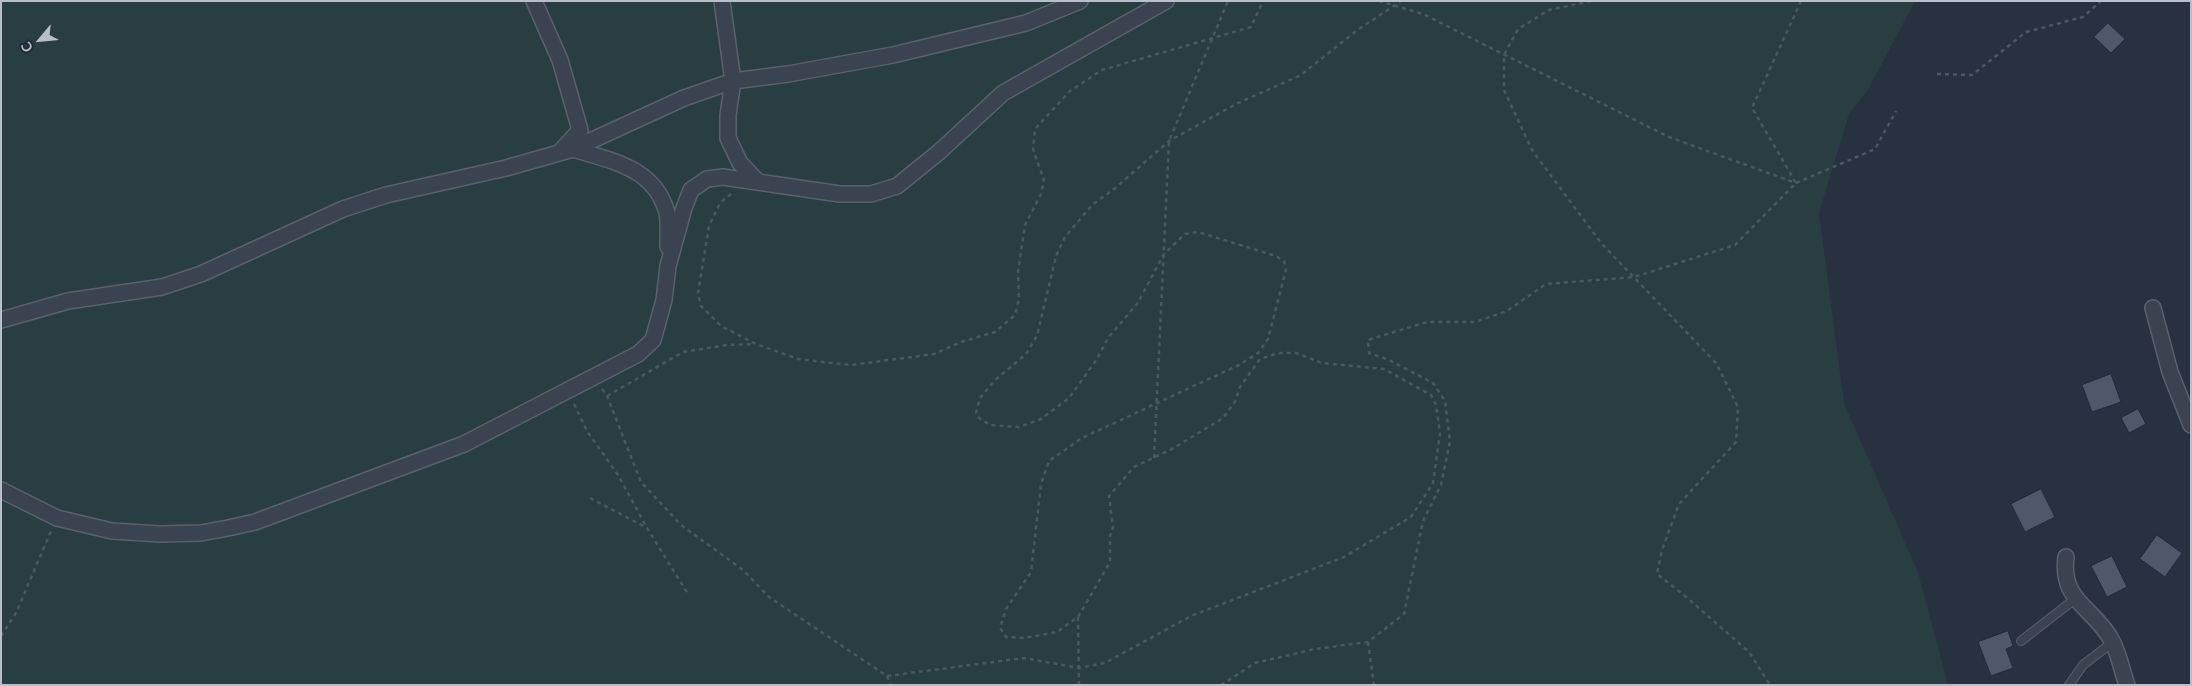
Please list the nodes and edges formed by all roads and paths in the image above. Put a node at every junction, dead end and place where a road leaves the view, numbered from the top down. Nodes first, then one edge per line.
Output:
1 (534, 1) edge
2 (722, 1) edge
3 (1080, 1) edge
4 (1166, 1) edge
5 (1228, 1) edge
6 (1263, 1) edge
7 (1379, 1) edge
8 (1401, 1) edge
9 (1591, 1) edge
10 (1801, 1) edge
11 (2101, 1) edge
12 (1394, 6) junction
13 (1211, 39) junction
14 (1504, 55) junction
15 (1937, 74) dead end
16 (734, 82) junction
17 (1896, 111) dead end
18 (1169, 141) junction
19 (567, 150) junction
20 (757, 181) junction
21 (1796, 183) junction
22 (736, 190) dead end
23 (1164, 254) junction
24 (668, 266) junction
25 (1634, 277) junction
26 (2153, 308) dead end
27 (1, 320) edge
28 (756, 344) junction
29 (594, 377) junction
30 (567, 392) junction
31 (607, 396) junction
32 (1156, 403) junction
33 (2191, 425) edge
34 (1154, 458) junction
35 (1, 490) edge
36 (590, 498) dead end
37 (57, 518) junction
38 (647, 528) junction
39 (2066, 557) dead end
40 (688, 594) dead end
41 (2075, 599) junction
42 (1078, 617) junction
43 (1, 636) edge
44 (2021, 641) dead end
45 (1368, 642) junction
46 (2113, 642) junction
47 (1079, 668) junction
48 (888, 676) junction
49 (891, 685) edge
50 (1079, 685) edge
51 (1221, 685) edge
52 (1374, 685) edge
53 (1770, 685) edge
54 (2069, 685) edge
55 (2127, 685) edge

1 - 19 street
2 - 16 street
3 - 16 street
4 - 20 street
5 - 13 path
6 - 13 path
7 - 12 path
8 - 12 path
9 - 14 path
10 - 21 path
11 - 15 path
12 - 14 path
12 - 18 path
13 - 18 path
13 - 28 path
14 - 21 path
14 - 25 path
16 - 19 street
16 - 20 street
17 - 21 path
18 - 23 path
18 - 23 path
19 - 24 street
19 - 27 street
20 - 24 street
21 - 25 path
22 - 28 path
23 - 32 path
23 - 32 path
24 - 29 street
25 - 45 path
25 - 53 path
26 - 33 street
28 - 31 path
29 - 30 street
29 - 31 path
30 - 37 street
30 - 38 path
31 - 48 path
32 - 34 path
32 - 42 path
34 - 42 path
34 - 47 path
35 - 37 street
36 - 38 path
37 - 43 path
38 - 40 path
39 - 41 street
41 - 44 lane
41 - 46 street
42 - 47 path
45 - 51 path
45 - 52 path
46 - 54 lane
46 - 55 street
47 - 48 path
47 - 50 path
48 - 49 path

